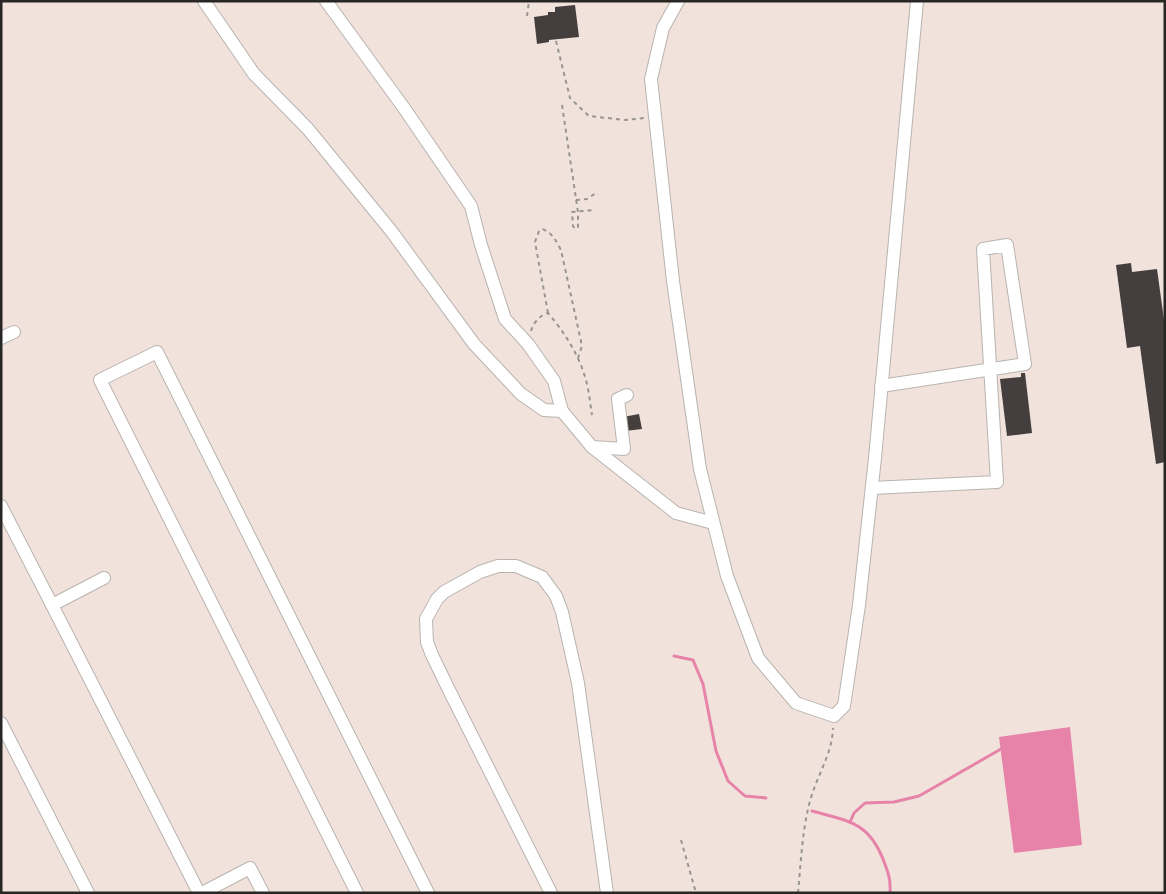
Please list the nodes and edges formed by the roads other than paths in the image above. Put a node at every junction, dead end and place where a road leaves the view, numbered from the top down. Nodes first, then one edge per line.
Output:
1 (204, 1) edge
2 (326, 1) edge
3 (678, 1) edge
4 (917, 1) edge
5 (14, 332) dead end
6 (1, 338) edge
7 (991, 369) junction
8 (881, 386) junction
9 (627, 396) dead end
10 (562, 411) junction
11 (592, 447) junction
12 (872, 488) junction
13 (1, 506) edge
14 (713, 522) junction
15 (104, 578) dead end
16 (52, 605) junction
17 (1, 723) edge
18 (88, 893) edge
19 (201, 893) edge
20 (263, 893) edge
21 (357, 893) edge
22 (428, 893) edge
23 (551, 893) edge
24 (607, 893) edge

1 - 10 lane
2 - 10 lane
3 - 14 lane
4 - 8 lane
5 - 6 lane
7 - 7 lane
7 - 8 lane
7 - 12 lane
8 - 12 lane
9 - 11 lane
10 - 11 lane
11 - 14 lane
12 - 14 lane
13 - 16 lane
15 - 16 lane
16 - 19 lane
17 - 18 lane
19 - 20 lane
21 - 22 lane
23 - 24 lane

